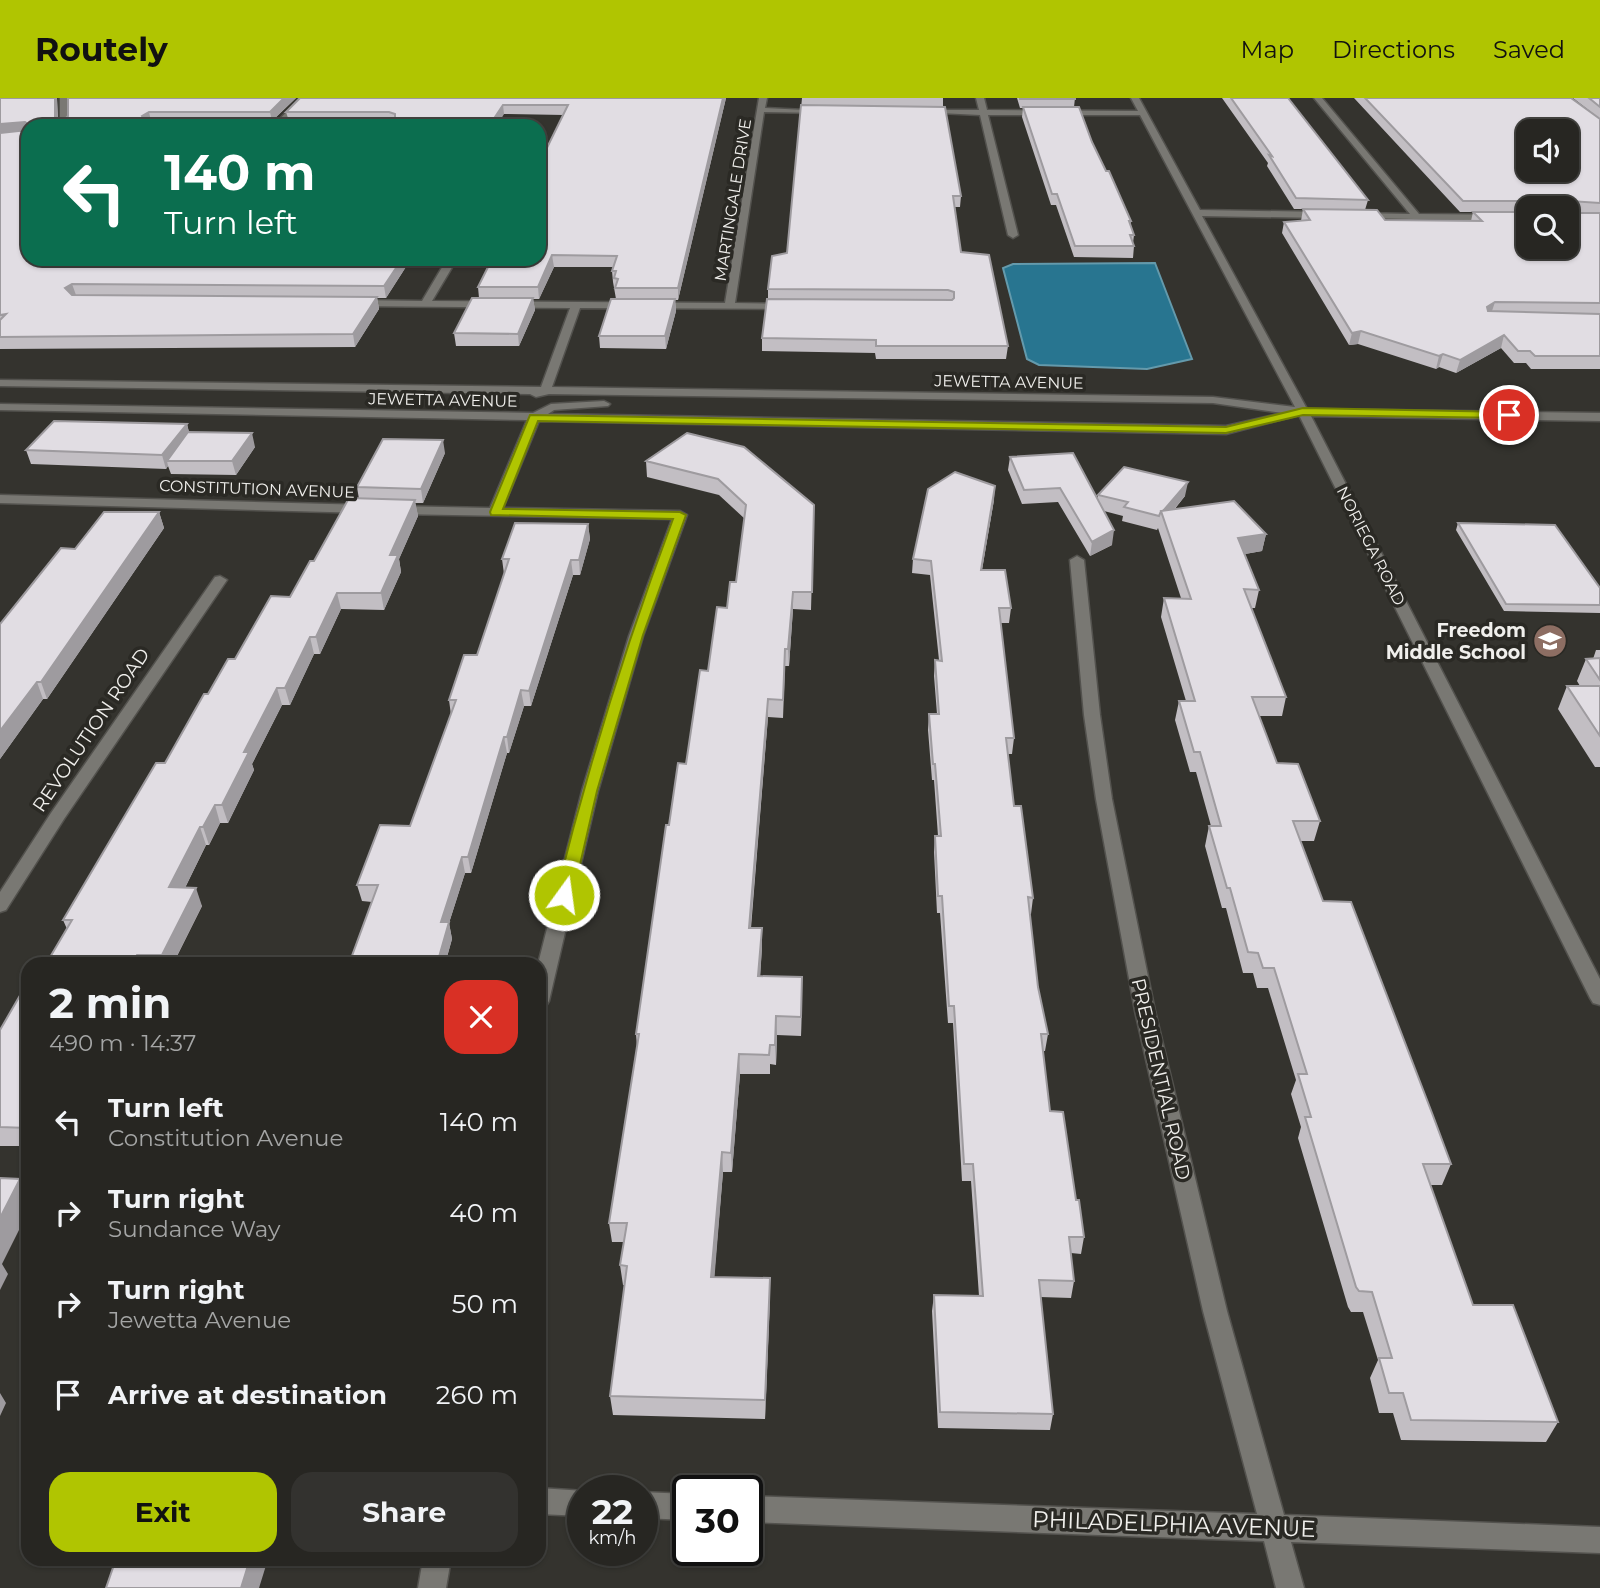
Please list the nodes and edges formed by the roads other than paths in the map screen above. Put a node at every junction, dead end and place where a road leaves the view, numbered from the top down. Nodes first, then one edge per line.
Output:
1 (64, 98) edge
2 (304, 98) edge
3 (763, 98) edge
4 (980, 98) edge
5 (1135, 98) edge
6 (1318, 98) edge
7 (761, 110) junction
8 (831, 111) edge
9 (914, 111) edge
10 (984, 112) junction
11 (1143, 113) junction
12 (64, 119) edge
13 (282, 119) edge
14 (1197, 214) junction
15 (1334, 215) edge
16 (1347, 215) edge
17 (1416, 216) junction
18 (1516, 218) edge
19 (1013, 235) dead end
20 (448, 266) edge
21 (342, 303) edge
22 (426, 303) junction
23 (576, 305) junction
24 (730, 306) junction
25 (798, 307) edge
26 (0, 383) edge
27 (545, 392) junction
28 (778, 395) junction
29 (0, 407) edge
30 (270, 411) junction
31 (1303, 412) junction
32 (1600, 416) edge
33 (534, 418) junction
34 (0, 499) edge
35 (495, 512) junction
36 (1077, 560) dead end
37 (220, 580) dead end
38 (0, 906) edge
39 (546, 972) edge
40 (1600, 998) edge
41 (546, 1501) edge
42 (567, 1502) edge
43 (763, 1510) edge
44 (1274, 1528) junction
45 (1600, 1540) edge
46 (436, 1566) edge
47 (432, 1588) edge
48 (1290, 1588) edge

1 - 12 street
2 - 13 street
3 - 7 street, MARTINGALE DRIVE
4 - 10 street
5 - 11 street, NORIEGA ROAD
6 - 17 street
7 - 8 street
7 - 24 street, MARTINGALE DRIVE
9 - 10 street
10 - 11 street
10 - 19 street
11 - 14 street, NORIEGA ROAD
14 - 15 street
14 - 31 street, NORIEGA ROAD
16 - 17 street
17 - 18 street
20 - 22 street
21 - 22 street
22 - 23 street
23 - 24 street
23 - 27 street
24 - 25 street
26 - 27 street, JEWETTA AVENUE
27 - 28 street, JEWETTA AVENUE
27 - 30 street
28 - 31 street, JEWETTA AVENUE
28 - 33 street
29 - 30 street, JEWETTA AVENUE
30 - 33 street, JEWETTA AVENUE
31 - 32 street, JEWETTA AVENUE
31 - 33 street, JEWETTA AVENUE
31 - 40 street, NORIEGA ROAD
33 - 35 street
34 - 35 street, CONSTITUTION AVENUE
35 - 39 street, CONSTITUTION AVENUE
36 - 44 street, PRESIDENTIAL ROAD
37 - 38 street, REVOLUTION ROAD
41 - 42 street
43 - 44 street, PHILADELPHIA AVENUE
44 - 45 street, PHILADELPHIA AVENUE
44 - 48 street, PRESIDENTIAL ROAD
46 - 47 street

